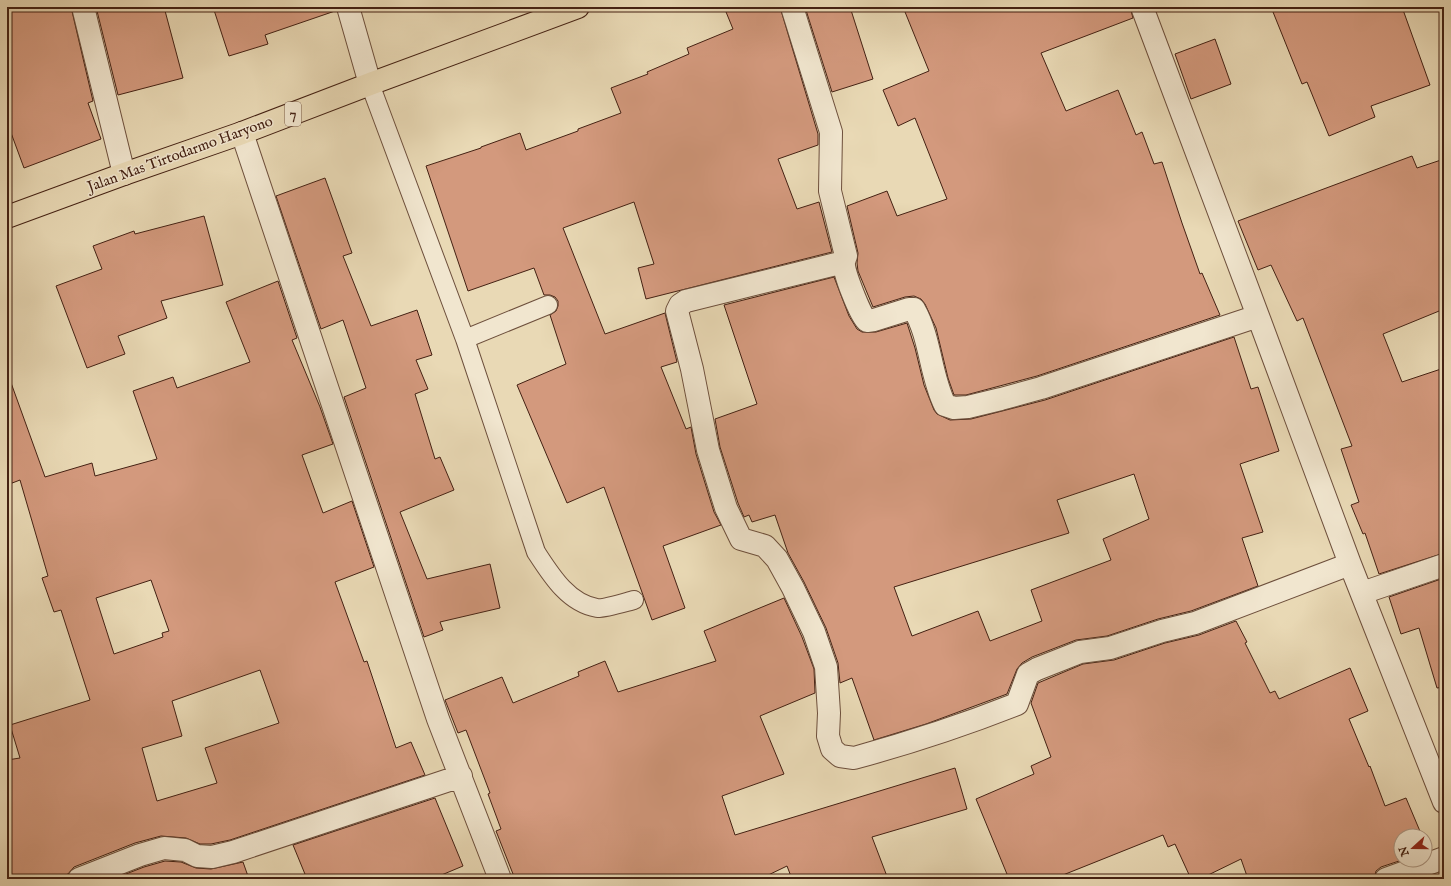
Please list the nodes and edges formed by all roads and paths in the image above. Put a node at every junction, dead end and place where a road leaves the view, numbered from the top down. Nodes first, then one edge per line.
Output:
1 (83, 7) edge
2 (348, 7) edge
3 (578, 7) edge
4 (792, 7) edge
5 (1142, 7) edge
6 (370, 84) junction
7 (242, 133) junction
8 (124, 174) junction
9 (7, 217) edge
10 (844, 262) junction
11 (548, 305) dead end
12 (1258, 316) junction
13 (466, 338) junction
14 (1350, 564) junction
15 (1444, 565) edge
16 (1362, 593) junction
17 (634, 600) dead end
18 (461, 776) junction
19 (1444, 802) edge
20 (1444, 858) edge
21 (79, 879) edge
22 (500, 879) edge
23 (1386, 879) edge

1 - 8 street
2 - 6 street
3 - 6 highway, Jalan Mas Tirtodarmo Haryono / 7
4 - 10 street
5 - 12 street
6 - 7 highway, Jalan Mas Tirtodarmo Haryono / 7
6 - 13 lane
7 - 8 highway, Jalan Mas Tirtodarmo Haryono / 7
7 - 18 street
8 - 9 highway, Jalan Mas Tirtodarmo Haryono / 7
10 - 12 street
10 - 14 street
11 - 13 lane
12 - 14 street
13 - 17 lane
14 - 16 street
15 - 16 street
16 - 19 street
18 - 21 street
18 - 22 street
20 - 23 street

